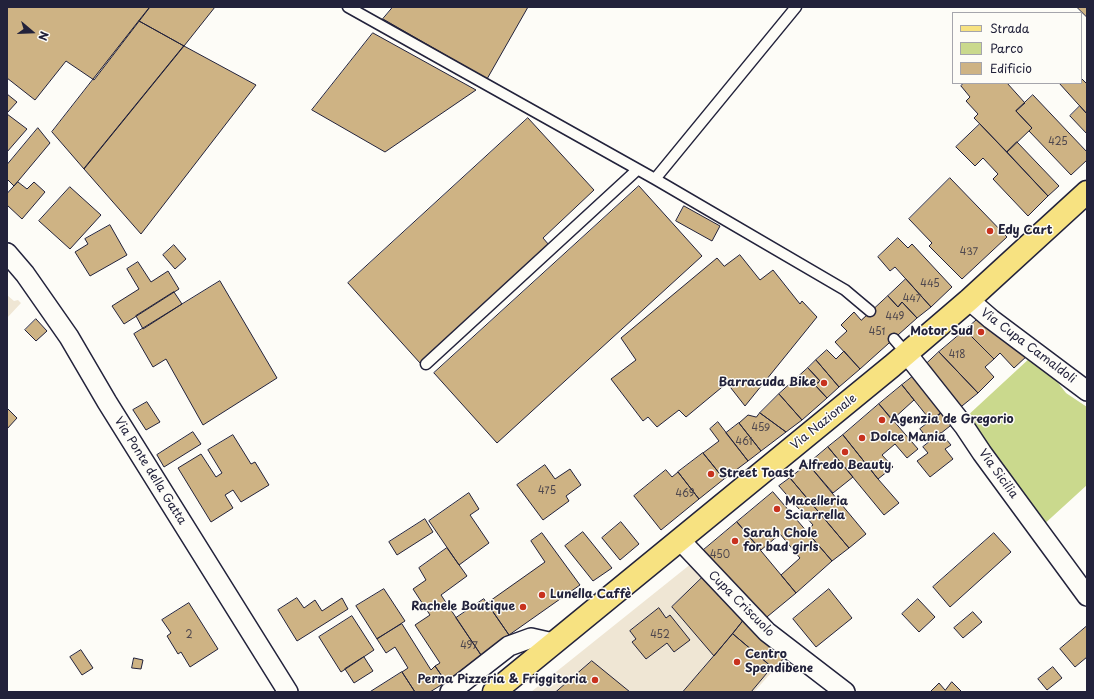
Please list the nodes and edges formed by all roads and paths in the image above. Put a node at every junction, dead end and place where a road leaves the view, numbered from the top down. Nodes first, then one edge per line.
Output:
1 (348, 7) edge
2 (796, 7) edge
3 (637, 170) junction
4 (655, 179) junction
5 (1087, 192) edge
6 (7, 253) edge
7 (968, 300) junction
8 (870, 311) dead end
9 (900, 346) junction
10 (426, 364) dead end
11 (1087, 391) edge
12 (680, 540) junction
13 (1087, 596) edge
14 (553, 643) junction
15 (288, 692) edge
16 (450, 692) edge
17 (494, 692) edge
18 (845, 692) edge

1 - 3 lane
2 - 4 lane
3 - 4 lane
3 - 10 lane
4 - 8 lane
5 - 7 main road, Via Nazionale
6 - 15 street, Via Ponte della Gatta
7 - 9 main road, Via Nazionale
7 - 11 street, Via Cupa Camaldoli
9 - 12 main road, Via Nazionale
9 - 13 street, Via Sicilia
12 - 14 main road, Via Nazionale
12 - 18 street, Cupa Criscuolo
14 - 16 street
14 - 17 main road, Via Nazionale

